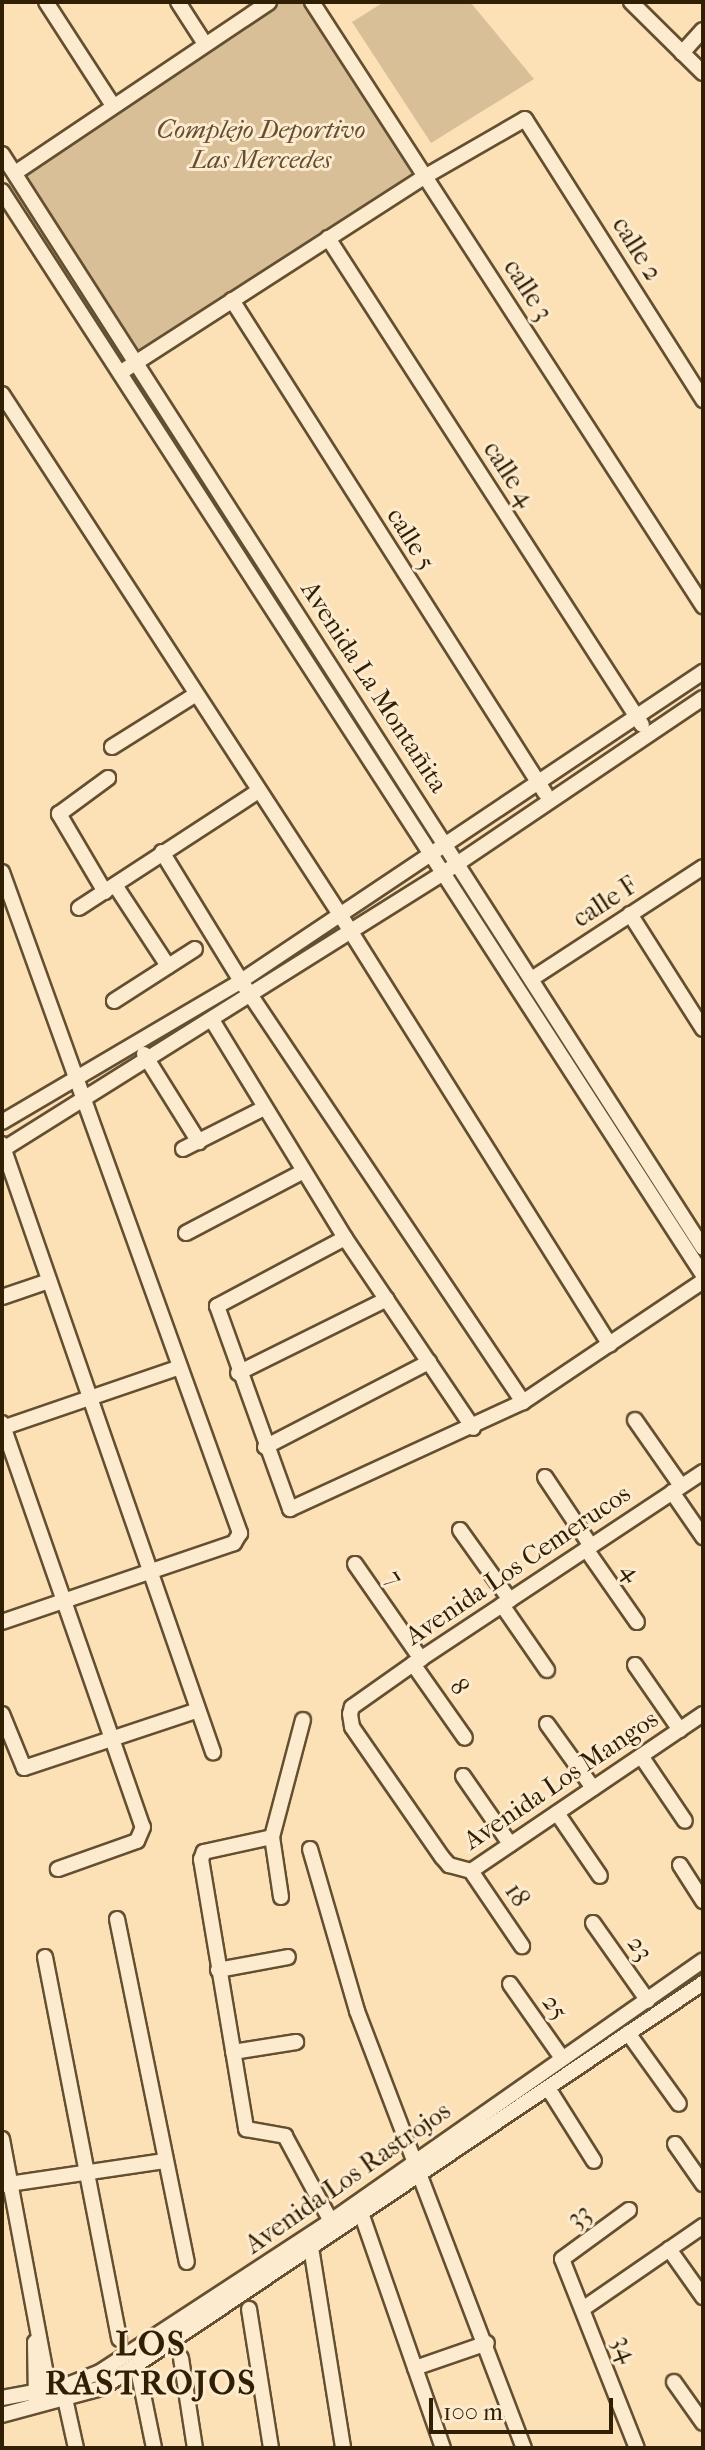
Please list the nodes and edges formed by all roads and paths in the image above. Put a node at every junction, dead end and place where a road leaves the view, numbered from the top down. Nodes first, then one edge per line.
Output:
1 (46, 2) edge
2 (178, 2) edge
3 (269, 2) edge
4 (312, 2) edge
5 (631, 2) edge
6 (703, 30) edge
7 (205, 44) junction
8 (682, 53) junction
9 (703, 73) edge
10 (112, 104) junction
11 (2, 154) edge
12 (15, 173) junction
13 (426, 176) junction
14 (2, 191) edge
15 (328, 238) junction
16 (232, 300) junction
17 (134, 364) junction
18 (118, 373) junction
19 (2, 394) edge
20 (703, 400) edge
21 (703, 606) edge
22 (703, 672) edge
23 (195, 695) junction
24 (703, 698) edge
25 (638, 717) junction
26 (650, 736) junction
27 (112, 747) dead end
28 (108, 778) dead end
29 (540, 786) junction
30 (257, 792) junction
31 (550, 802) junction
32 (448, 845) junction
33 (162, 852) junction
34 (434, 854) junction
35 (460, 862) junction
36 (703, 867) edge
37 (2, 872) edge
38 (445, 872) junction
39 (110, 888) junction
40 (79, 908) dead end
41 (630, 914) junction
42 (341, 916) junction
43 (351, 932) junction
44 (195, 949) dead end
45 (168, 966) junction
46 (533, 978) junction
47 (241, 981) junction
48 (252, 995) junction
49 (114, 1001) dead end
50 (212, 1020) junction
51 (703, 1029) edge
52 (137, 1042) junction
53 (148, 1060) junction
54 (77, 1080) junction
55 (84, 1100) junction
56 (264, 1108) junction
57 (2, 1122) edge
58 (199, 1142) junction
59 (3, 1148) edge
60 (183, 1149) dead end
61 (304, 1171) junction
62 (186, 1233) dead end
63 (345, 1238) junction
64 (703, 1248) edge
65 (703, 1275) edge
66 (49, 1281) junction
67 (703, 1281) edge
68 (2, 1297) edge
69 (387, 1299) junction
70 (610, 1345) junction
71 (429, 1362) junction
72 (180, 1367) junction
73 (238, 1373) junction
74 (90, 1396) junction
75 (523, 1402) junction
76 (635, 1420) dead end
77 (3, 1426) edge
78 (473, 1428) junction
79 (265, 1447) junction
80 (703, 1472) edge
81 (545, 1477) dead end
82 (676, 1489) junction
83 (460, 1530) dead end
84 (703, 1537) edge
85 (589, 1547) junction
86 (355, 1564) dead end
87 (151, 1572) junction
88 (64, 1602) junction
89 (506, 1602) junction
90 (2, 1622) edge
91 (637, 1622) dead end
92 (417, 1662) junction
93 (635, 1665) dead end
94 (547, 1670) dead end
95 (361, 1700) joint
96 (198, 1710) junction
97 (2, 1714) edge
98 (703, 1714) edge
99 (303, 1720) dead end
100 (547, 1724) dead end
101 (680, 1730) junction
102 (465, 1738) dead end
103 (111, 1739) junction
104 (213, 1752) dead end
105 (641, 1756) junction
106 (463, 1776) dead end
107 (593, 1788) junction
108 (557, 1813) junction
109 (685, 1821) dead end
110 (272, 1837) junction
111 (510, 1844) junction
112 (310, 1849) dead end
113 (680, 1865) dead end
114 (58, 1869) dead end
115 (471, 1871) junction
116 (600, 1876) dead end
117 (281, 1897) dead end
118 (703, 1901) edge
119 (117, 1919) dead end
120 (593, 1923) dead end
121 (522, 1946) dead end
122 (45, 1957) dead end
123 (288, 1957) dead end
124 (703, 1961) edge
125 (218, 1970) junction
126 (703, 1983) edge
127 (510, 1984) dead end
128 (648, 2001) junction
129 (628, 2033) junction
130 (296, 2042) dead end
131 (233, 2052) junction
132 (562, 2058) junction
133 (548, 2088) junction
134 (679, 2104) dead end
135 (2, 2139) edge
136 (675, 2144) dead end
137 (164, 2161) junction
138 (594, 2161) dead end
139 (417, 2168) junction
140 (84, 2171) junction
141 (6, 2184) edge
142 (703, 2184) edge
143 (359, 2208) junction
144 (629, 2210) dead end
145 (333, 2226) junction
146 (703, 2226) edge
147 (310, 2242) junction
148 (669, 2249) junction
149 (187, 2262) dead end
150 (703, 2297) edge
151 (584, 2308) junction
152 (249, 2309) dead end
153 (119, 2339) dead end
154 (487, 2343) junction
155 (181, 2358) dead end
156 (137, 2365) junction
157 (415, 2368) junction
158 (674, 2382) dead end
159 (50, 2397) junction
160 (2, 2398) edge
161 (2, 2415) edge
162 (703, 2423) edge
163 (76, 2448) edge
164 (154, 2448) edge
165 (195, 2448) edge
166 (271, 2448) edge
167 (343, 2448) edge
168 (443, 2448) edge
169 (524, 2448) edge
170 (637, 2448) edge

1 - 10 street
2 - 7 street
3 - 7 street
4 - 13 street, calle 3
5 - 8 street
6 - 8 street
7 - 10 street
8 - 9 street
10 - 12 street
11 - 12 street, Avenida La Montañita
12 - 17 street, Avenida La Montañita
13 - 15 street
13 - 20 street, calle 2
13 - 21 street, calle 3
14 - 18 street, Avenida La Montañita
15 - 16 street
15 - 25 street, calle 4
16 - 17 street
16 - 29 street, calle 5
17 - 18 street
17 - 32 street, Avenida La Montañita
18 - 34 street, Avenida La Montañita
19 - 23 street
22 - 25 street
23 - 27 street
23 - 30 street
24 - 26 street
25 - 26 street, calle 4
25 - 29 street
26 - 31 street
28 - 39 street
29 - 31 street, calle 5
29 - 32 street
30 - 33 street
30 - 42 street
31 - 35 street
32 - 34 street
32 - 35 street, Avenida La Montañita
33 - 39 street
33 - 47 street
34 - 38 street, Avenida La Montañita
34 - 42 street
35 - 38 street
35 - 46 street, Avenida La Montañita
36 - 41 street, calle F
37 - 54 street
38 - 43 street
38 - 65 street, Avenida La Montañita
39 - 40 street
39 - 45 street
41 - 46 street, calle F
41 - 51 street
42 - 43 street
42 - 47 street
43 - 48 street
43 - 70 street
44 - 45 street
45 - 49 street
46 - 64 street, Avenida La Montañita
47 - 48 street
47 - 52 street
48 - 50 street
48 - 75 street
50 - 53 street
50 - 56 street
52 - 53 street
52 - 54 street
53 - 55 street
53 - 58 street
54 - 55 street
54 - 57 street
55 - 59 street
55 - 72 street
56 - 58 street
56 - 61 street
58 - 60 street
59 - 66 street
61 - 62 street
61 - 63 street
63 - 69 street
63 - 73 street
66 - 68 street
66 - 74 street
67 - 70 street
69 - 71 street
69 - 73 street
70 - 75 street
71 - 78 street
71 - 79 street
72 - 74 street
72 - 87 street
73 - 79 street
74 - 77 street
74 - 87 street
75 - 78 street
76 - 82 street
77 - 88 street
78 - 79 street
80 - 82 street, Avenida Los Cemerucos
81 - 85 street, 4
82 - 84 street
82 - 85 street, Avenida Los Cemerucos
83 - 89 street
85 - 89 street, Avenida Los Cemerucos
85 - 91 street, 4
86 - 92 street, 7
87 - 88 street
87 - 96 street
88 - 90 street
88 - 103 street
89 - 92 street, Avenida Los Cemerucos
89 - 94 street
92 - 95 street, Avenida Los Cemerucos
92 - 102 street, 8
93 - 101 street
95 - 115 street, Avenida Los Mangos
96 - 103 street
96 - 104 street
97 - 103 street
98 - 101 street, Avenida Los Mangos
99 - 110 street
100 - 107 street
101 - 105 street, Avenida Los Mangos
103 - 114 street
105 - 107 street, Avenida Los Mangos
105 - 109 street
106 - 111 street
107 - 108 street, Avenida Los Mangos
108 - 111 street, Avenida Los Mangos
108 - 116 street
110 - 117 street
110 - 125 street
111 - 115 street, Avenida Los Mangos
112 - 139 street
113 - 118 street
115 - 121 street, 18
119 - 137 street
120 - 128 street, 23
122 - 140 street
123 - 125 street
124 - 128 street, Avenida Los Rastrojos
125 - 131 street
126 - 129 street, Avenida Los Rastrojos
127 - 132 street, 25
128 - 132 street, Avenida Los Rastrojos
129 - 133 street, Avenida Los Rastrojos
129 - 134 street
130 - 131 street
131 - 145 street
132 - 139 street, Avenida Los Rastrojos
133 - 138 street
133 - 139 street, Avenida Los Rastrojos
135 - 141 street
136 - 142 street
137 - 140 street
137 - 149 street
139 - 143 street, Avenida Los Rastrojos
139 - 154 street
140 - 141 street
140 - 153 street
141 - 159 street
143 - 145 street, Avenida Los Rastrojos
143 - 157 street
144 - 151 street, 33
145 - 147 street, Avenida Los Rastrojos
146 - 148 street
147 - 156 street, Avenida Los Rastrojos
147 - 159 street, Avenida Los Rastrojos
147 - 167 street
148 - 150 street
148 - 151 street
151 - 170 street, 34
152 - 166 street
154 - 157 street
154 - 169 street
155 - 165 street
156 - 159 street, Avenida Los Rastrojos
156 - 164 street
157 - 168 street
158 - 162 street
159 - 160 street, Avenida Los Rastrojos
159 - 161 street, Avenida Los Rastrojos
159 - 163 street

